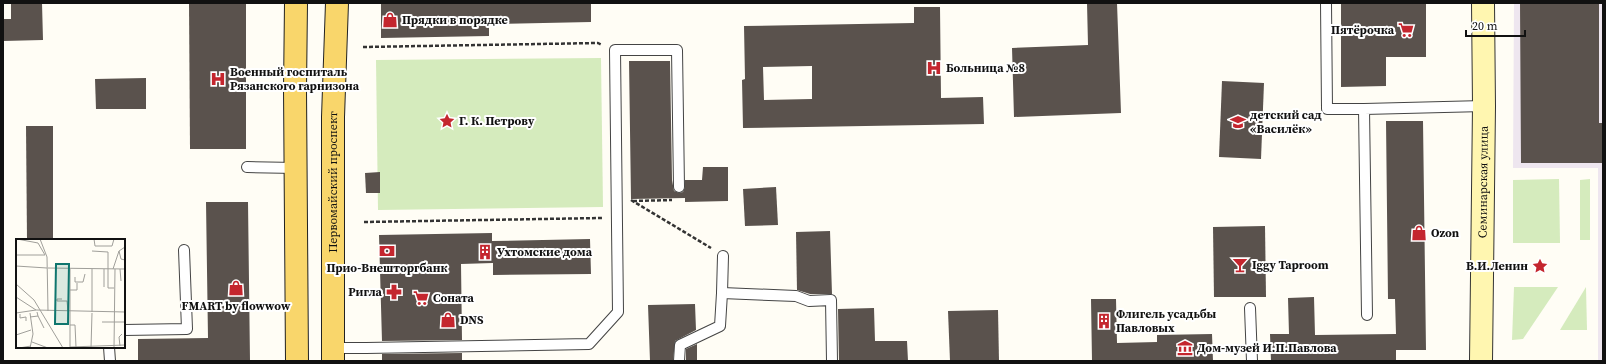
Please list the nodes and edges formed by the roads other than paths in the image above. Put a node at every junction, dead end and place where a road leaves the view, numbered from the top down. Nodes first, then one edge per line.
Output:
1 (296, 3) edge
2 (336, 3) edge
3 (1326, 3) edge
4 (1483, 3) edge
5 (1484, 106) junction
6 (1364, 109) junction
7 (247, 167) dead end
8 (296, 168) junction
9 (679, 187) dead end
10 (184, 250) dead end
11 (723, 256) road end
12 (722, 293) junction
13 (1250, 308) dead end
14 (1367, 315) dead end
15 (125, 330) edge
16 (109, 348) edge
17 (333, 354) edge
18 (110, 361) edge
19 (297, 361) edge
20 (679, 361) edge
21 (832, 361) edge
22 (1252, 361) edge
23 (1481, 361) edge

1 - 8 main road
2 - 17 main road, Первомайский проспект
3 - 6 lane
4 - 5 main road, Семинарская улица
5 - 6 lane
5 - 23 main road, Семинарская улица
6 - 14 lane
7 - 8 lane
8 - 19 main road
9 - 17 lane
10 - 15 lane
11 - 12 lane
12 - 20 lane
12 - 21 lane
13 - 22 lane
16 - 18 lane

